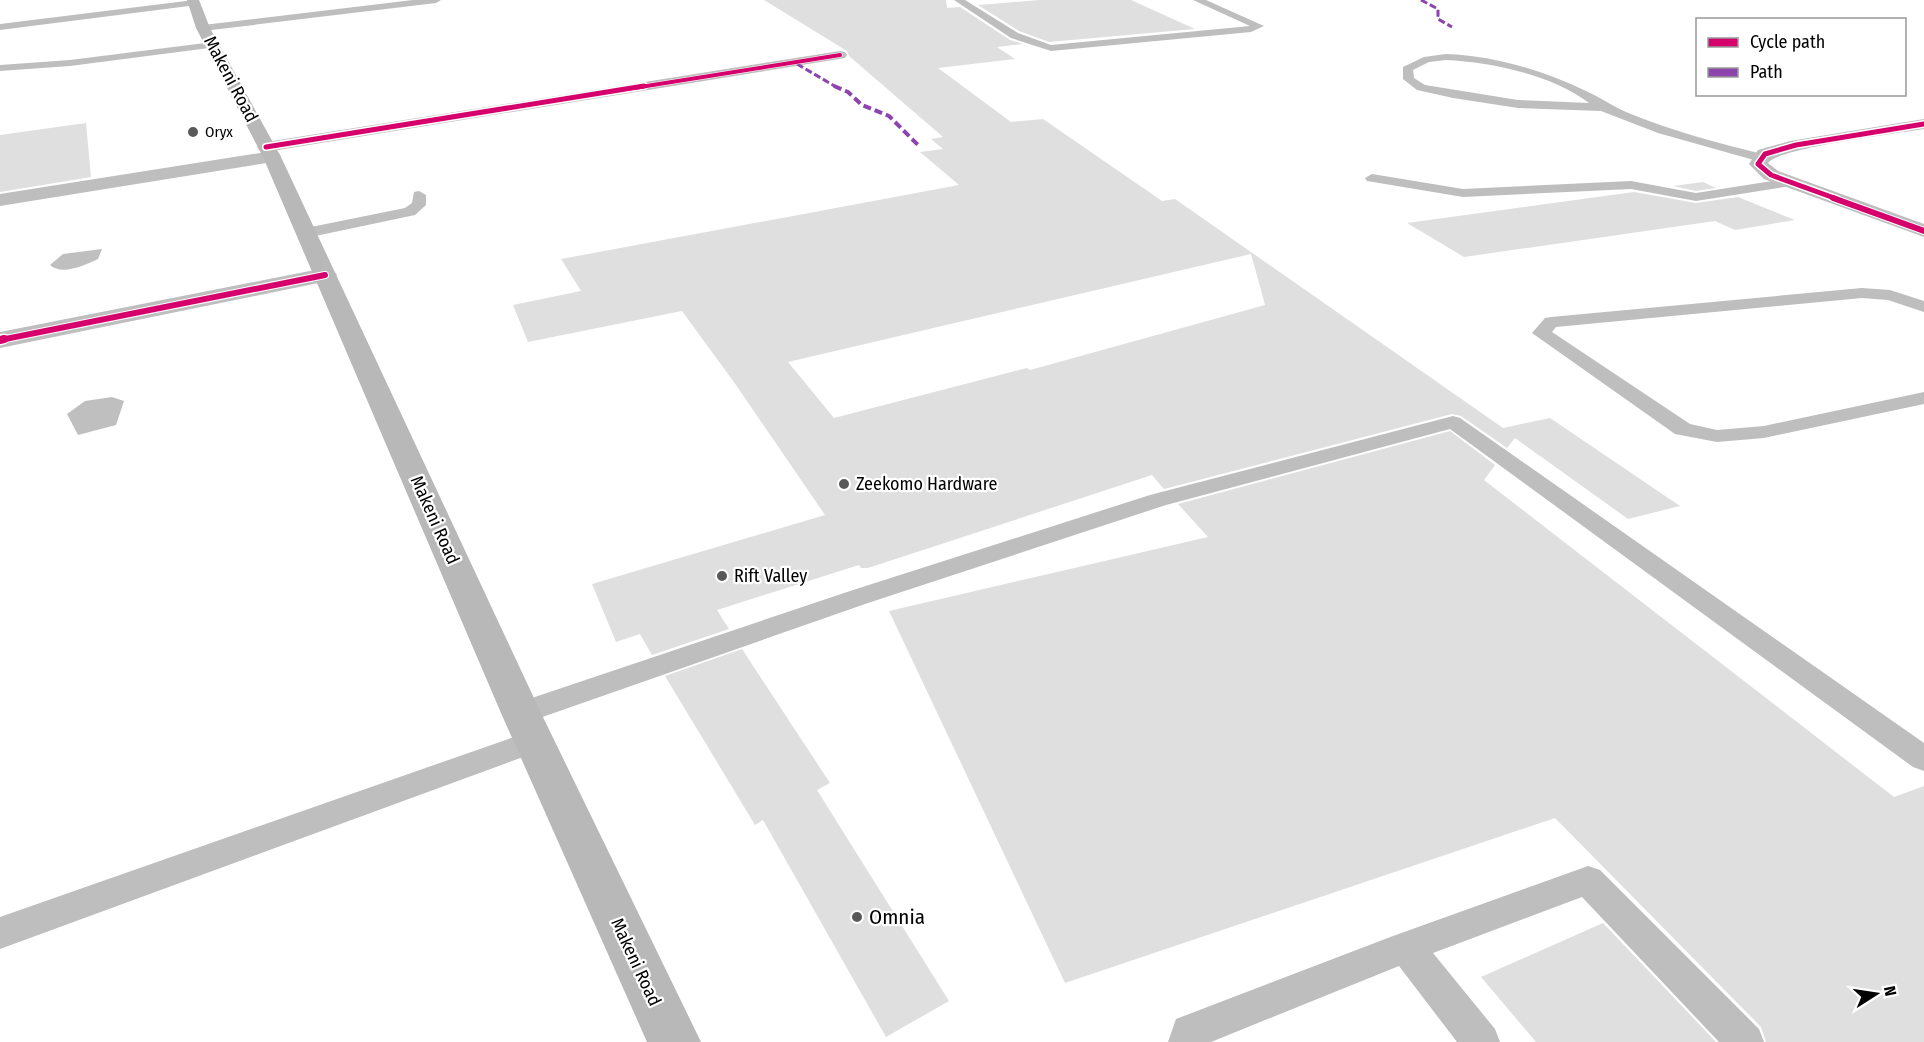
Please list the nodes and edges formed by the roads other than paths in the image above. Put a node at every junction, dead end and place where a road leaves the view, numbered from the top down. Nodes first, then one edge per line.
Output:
1 (436, 0) edge
2 (959, 0) edge
3 (1198, 0) edge
4 (201, 19) edge
5 (0, 27) edge
6 (840, 55) dead end
7 (0, 68) edge
8 (1602, 107) junction
9 (1924, 124) edge
10 (269, 152) junction
11 (1761, 158) junction
12 (1371, 178) dead end
13 (1791, 182) junction
14 (419, 195) dead end
15 (0, 200) edge
16 (1924, 231) edge
17 (306, 233) junction
18 (326, 275) junction
19 (1924, 307) edge
20 (0, 340) edge
21 (1924, 398) edge
22 (527, 727) junction
23 (1924, 759) edge
24 (0, 933) edge
25 (1406, 947) junction
26 (674, 1042) edge
27 (1187, 1042) edge
28 (1481, 1042) edge
29 (1745, 1042) edge

1 - 4 lane
2 - 3 lane
4 - 5 lane
4 - 7 lane
4 - 10 main road, Makeni Road
6 - 10 street
8 - 8 lane
8 - 11 lane
9 - 11 street
10 - 15 street
10 - 17 main road, Makeni Road
11 - 13 street
12 - 13 lane
13 - 16 street
14 - 17 lane
17 - 18 main road, Makeni Road
18 - 20 street
18 - 22 main road, Makeni Road
19 - 21 lane
22 - 23 lane
22 - 24 lane
22 - 26 main road, Makeni Road
25 - 27 lane
25 - 28 lane
25 - 29 lane

